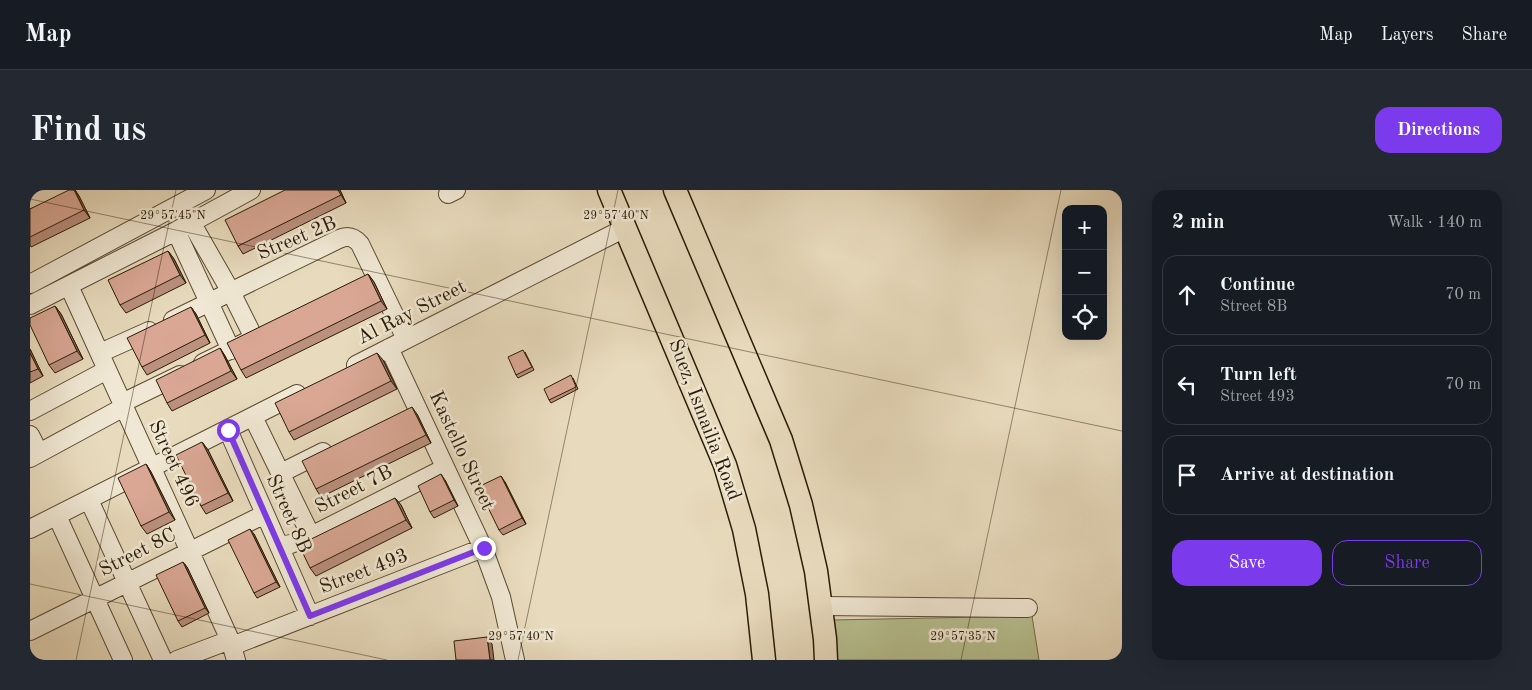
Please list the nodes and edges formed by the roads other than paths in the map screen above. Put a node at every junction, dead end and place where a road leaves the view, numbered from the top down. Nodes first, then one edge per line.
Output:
1 (206, 190) edge
2 (250, 190) edge
3 (609, 190) edge
4 (675, 190) edge
5 (184, 226) junction
6 (625, 228) junction
7 (376, 277) junction
8 (30, 283) edge
9 (69, 286) junction
10 (359, 286) edge
11 (230, 292) junction
12 (209, 303) junction
13 (30, 305) edge
14 (271, 330) edge
15 (254, 338) junction
16 (406, 340) junction
17 (389, 348) junction
18 (231, 350) junction
19 (100, 353) junction
20 (107, 370) junction
21 (338, 374) edge
22 (312, 387) edge
23 (123, 405) junction
24 (416, 405) junction
25 (30, 411) edge
26 (399, 414) edge
27 (253, 417) junction
28 (228, 430) junction
29 (30, 435) edge
30 (340, 444) edge
31 (34, 456) edge
32 (152, 468) junction
33 (446, 468) junction
34 (280, 474) junction
35 (89, 500) junction
36 (265, 514) junction
37 (57, 516) junction
38 (30, 529) edge
39 (311, 536) junction
40 (279, 546) junction
41 (484, 548) junction
42 (190, 551) junction
43 (127, 582) junction
44 (95, 599) junction
45 (821, 606) junction
46 (1028, 608) dead end
47 (310, 616) junction
48 (30, 632) edge
49 (233, 648) edge
50 (123, 660) edge
51 (164, 660) edge
52 (177, 660) edge
53 (515, 660) edge
54 (764, 660) edge
55 (826, 660) edge

1 - 8 street
2 - 5 street
3 - 6 main road, Suez, Ismailia Road
4 - 45 main road
5 - 9 street
5 - 11 street
5 - 12 street
6 - 16 street, Al Ray Street
6 - 54 main road, Suez, Ismailia Road
7 - 10 street
7 - 11 street, Street 2B
7 - 16 street, Street 2B
9 - 13 street
9 - 19 street, Street 496
11 - 12 street, Street 2B
11 - 15 street
12 - 18 street
12 - 19 street, Street 2B
14 - 15 street
15 - 18 street
16 - 17 street, Al Ray Street
17 - 21 street, Al Ray Street
17 - 24 street, Kastello Street
18 - 23 street
19 - 20 street, Street 496
20 - 23 street, Street 496
20 - 25 street
22 - 27 street
23 - 31 street
23 - 32 street, Street 496
24 - 26 street
24 - 33 street, Kastello Street
27 - 28 street
27 - 34 street
28 - 32 street
28 - 36 street, Street 8B
29 - 31 street
30 - 34 street
32 - 35 street
32 - 42 street, Street 496
33 - 39 street, Street 7B
33 - 41 street, Kastello Street
34 - 39 street
35 - 37 street
35 - 43 street
36 - 40 street, Street 8B
36 - 42 street, Street 8C
37 - 38 street
37 - 44 street
39 - 40 street, Street 7B
40 - 47 street, Street 8B
41 - 47 street, Street 493
41 - 53 street, Kastello Street
42 - 43 street, Street 8C
42 - 49 street, Street 496
43 - 44 street, Street 8C
43 - 51 street
44 - 48 street, Street 8C
44 - 50 street
45 - 46 street
45 - 55 main road
47 - 49 street, Street 493
49 - 52 street, Street 493

